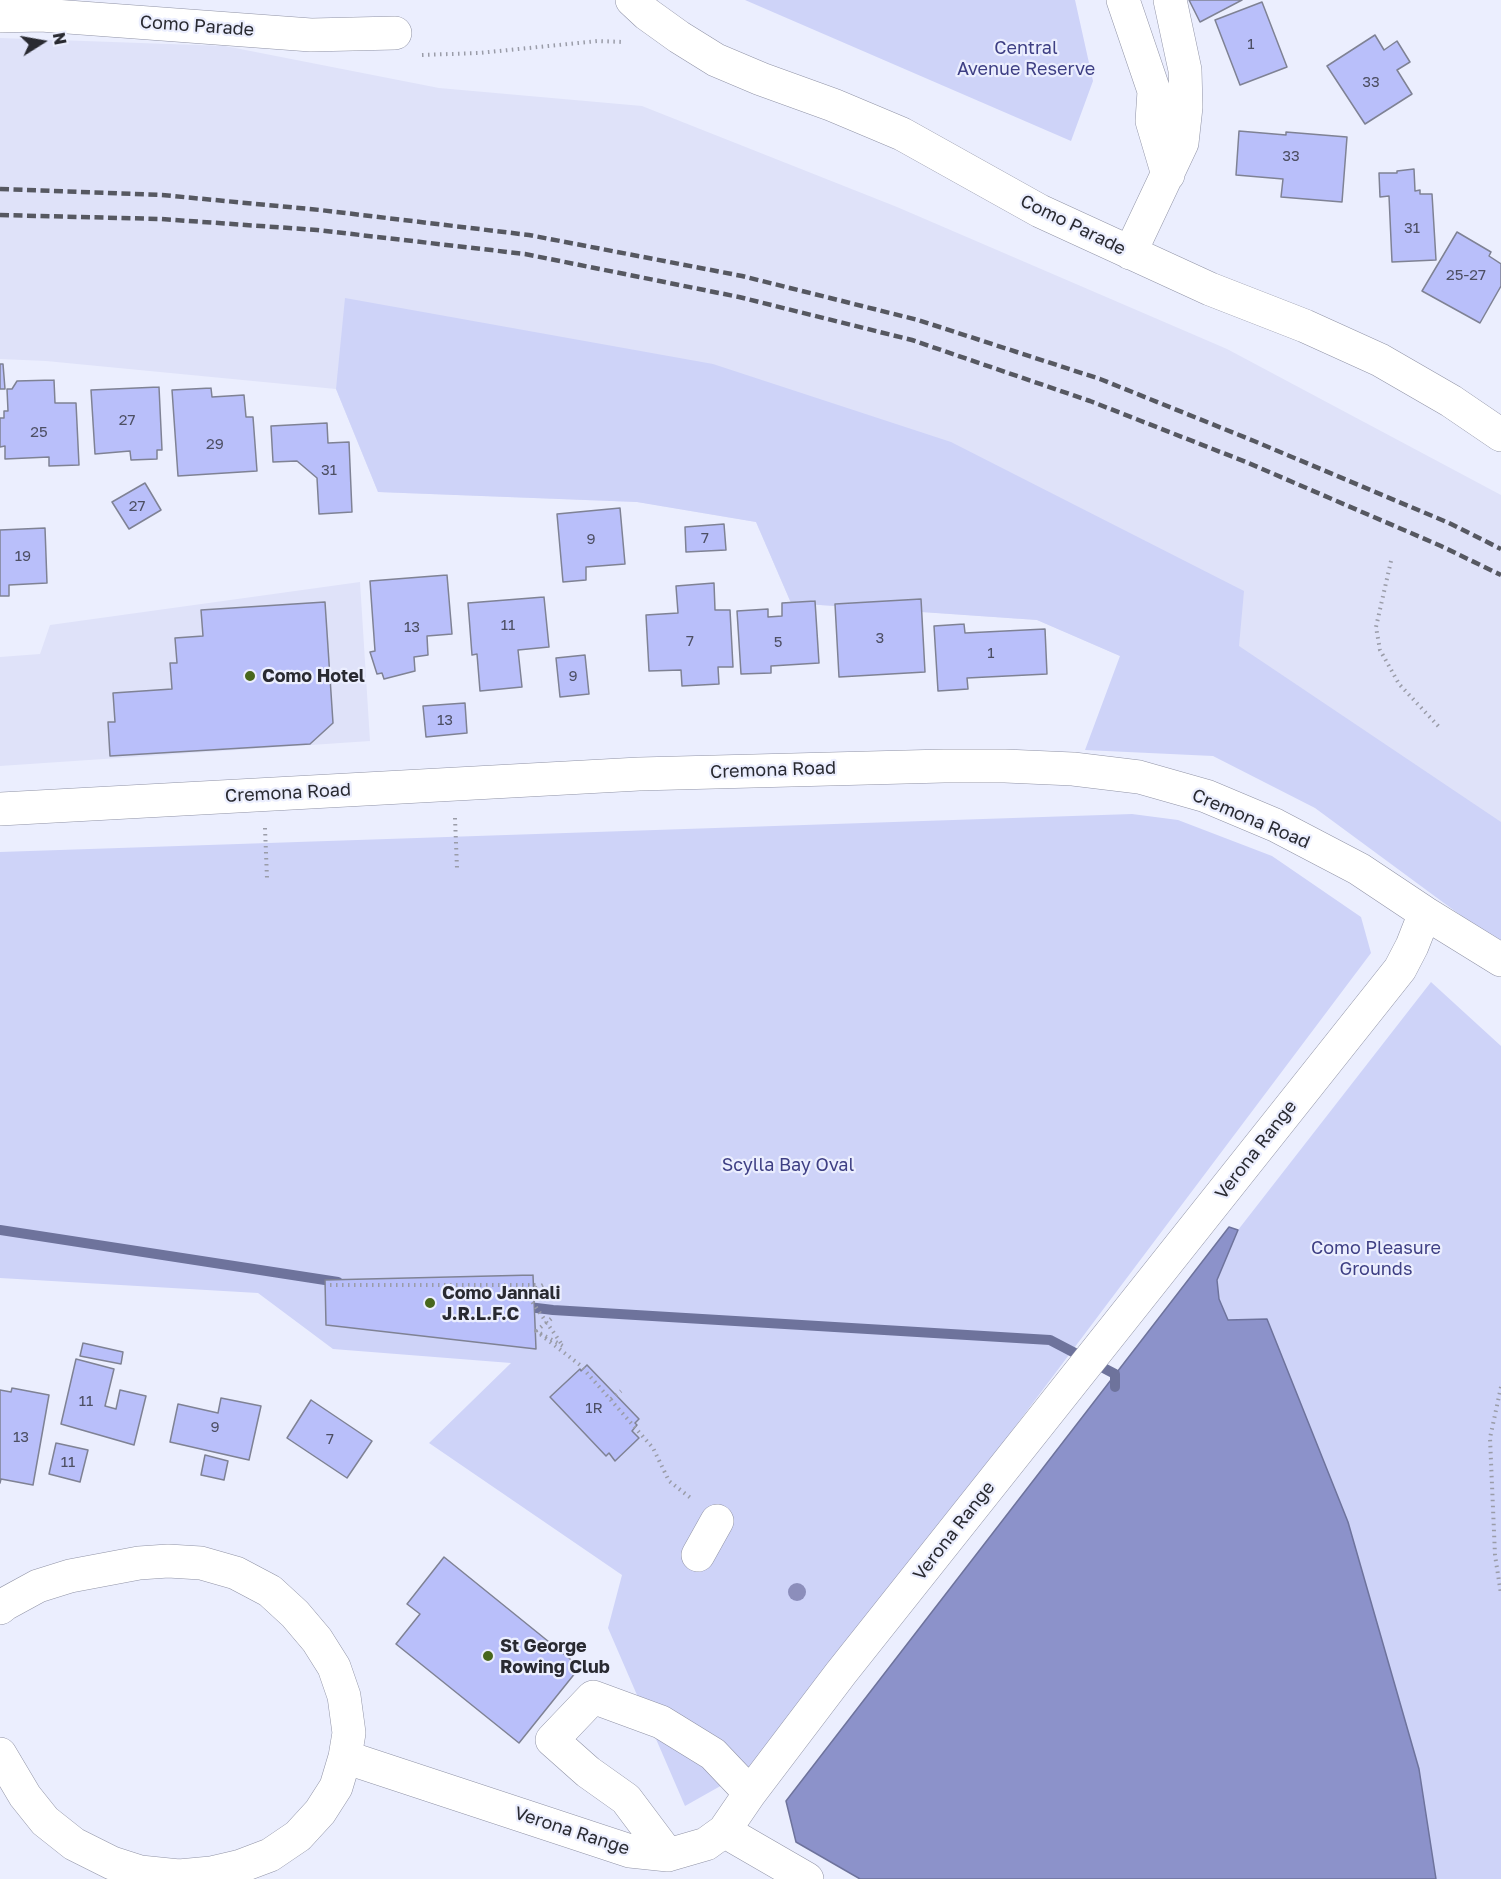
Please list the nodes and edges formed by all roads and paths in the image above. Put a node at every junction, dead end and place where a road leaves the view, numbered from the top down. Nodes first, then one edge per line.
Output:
1 (1123, 0) edge
2 (1170, 0) edge
3 (640, 7) edge
4 (0, 16) edge
5 (395, 33) joint
6 (630, 42) dead end
7 (1168, 175) junction
8 (1130, 253) junction
9 (1501, 435) edge
10 (1391, 561) dead end
11 (1442, 729) dead end
12 (453, 784) junction
13 (263, 795) junction
14 (0, 809) edge
15 (457, 868) dead end
16 (267, 878) dead end
17 (1425, 913) junction
18 (1501, 960) edge
19 (330, 1286) dead end
20 (543, 1293) dead end
21 (527, 1294) junction
22 (552, 1318) dead end
23 (546, 1321) junction
24 (536, 1331) junction
25 (1501, 1387) edge
26 (621, 1391) dead end
27 (611, 1399) junction
28 (703, 1514) joint
29 (698, 1555) dead end
30 (1501, 1594) edge
31 (0, 1608) edge
32 (0, 1754) edge
33 (345, 1757) junction
34 (750, 1793) junction
35 (724, 1831) junction
36 (669, 1855) junction
37 (807, 1879) edge

1 - 7 street
2 - 7 street
3 - 8 street, Como Parade
4 - 5 street, Como Parade
5 - 6 path
7 - 8 street
8 - 9 street, Como Parade
10 - 11 path
12 - 13 street, Cremona Road
12 - 15 path
12 - 17 street, Cremona Road
13 - 14 street, Cremona Road
13 - 16 path
17 - 18 street, Cremona Road
17 - 34 street, Verona Range
19 - 21 path
20 - 21 path
21 - 23 path
22 - 23 path
23 - 24 path
23 - 24 path
24 - 27 path
25 - 30 path
26 - 27 path
27 - 28 path
28 - 29 street
31 - 33 street
32 - 33 street
33 - 36 street, Verona Range
34 - 35 street, Verona Range
34 - 36 street
35 - 36 street, Verona Range
35 - 37 street

